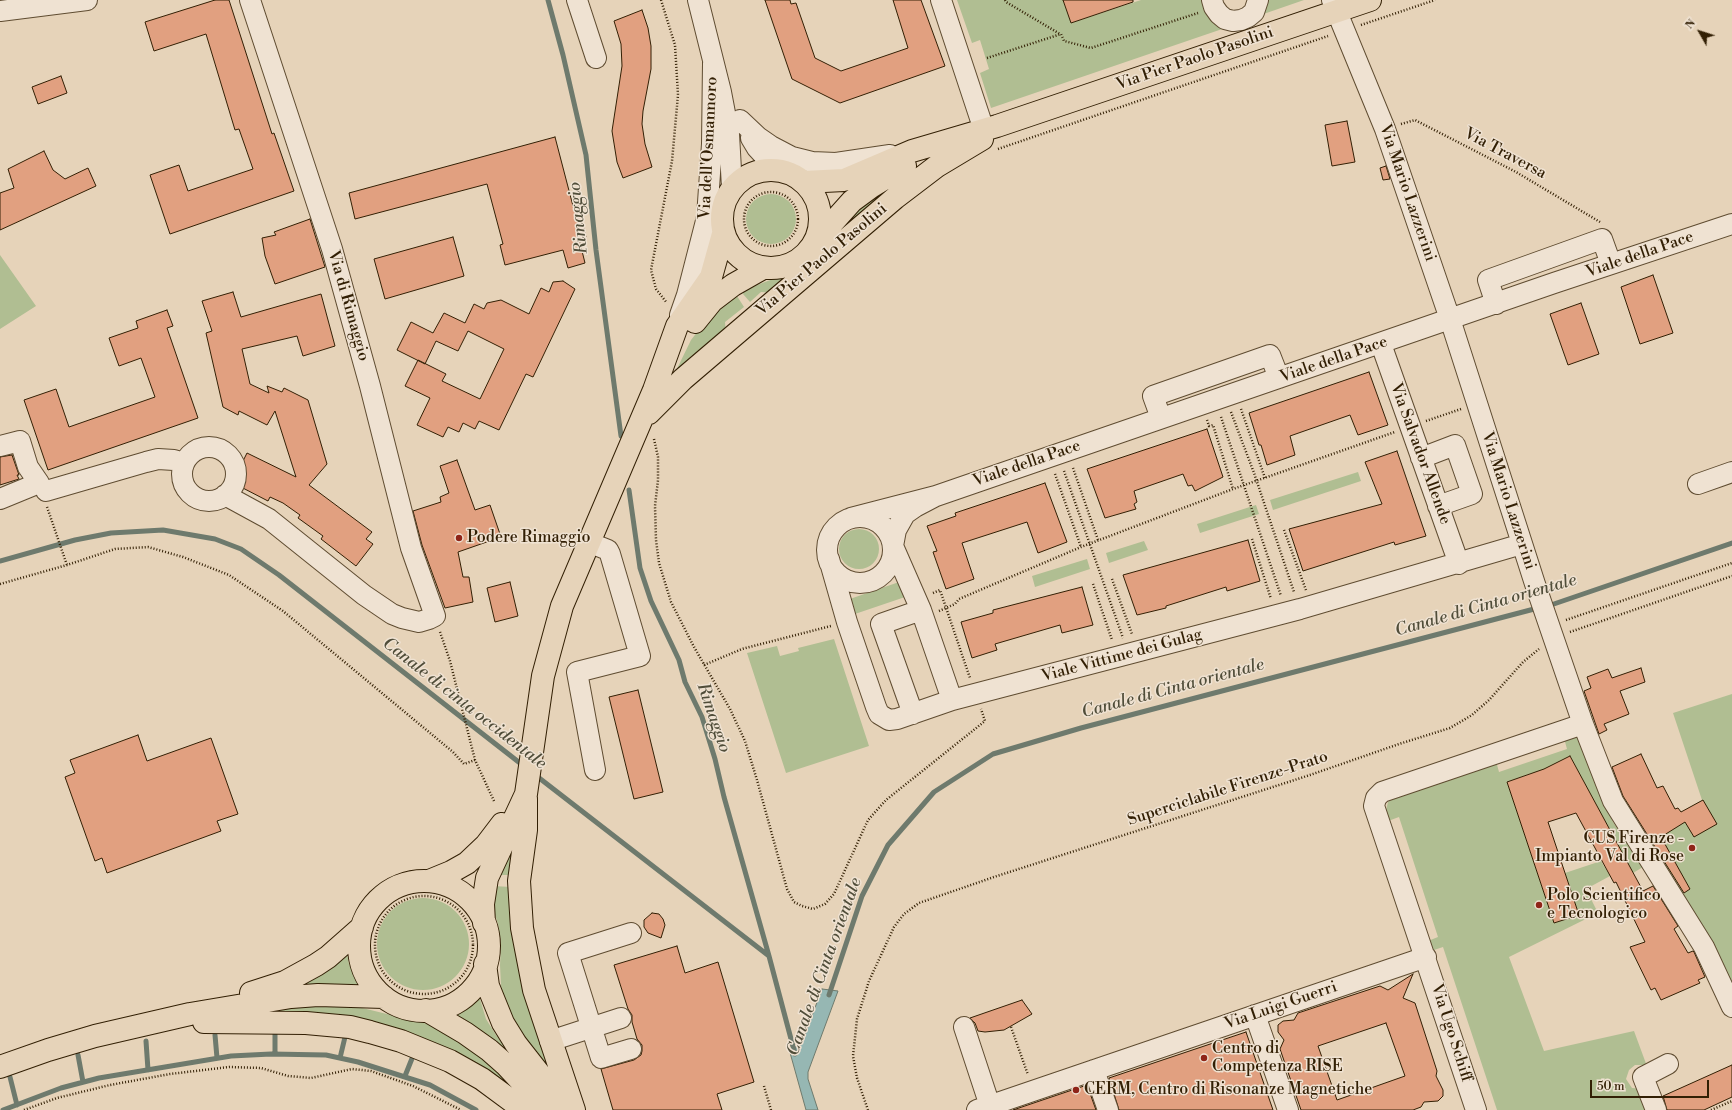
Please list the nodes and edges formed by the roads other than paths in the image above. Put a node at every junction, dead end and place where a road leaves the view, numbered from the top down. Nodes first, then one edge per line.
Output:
1 (87, 0) edge
2 (250, 0) edge
3 (577, 0) edge
4 (698, 0) edge
5 (941, 0) edge
6 (1258, 0) edge
7 (1370, 0) edge
8 (1213, 4) edge
9 (0, 11) edge
10 (1338, 14) edge
11 (596, 58) dead end
12 (714, 63) junction
13 (721, 92) junction
14 (1020, 118) junction
15 (740, 120) junction
16 (990, 128) junction
17 (912, 151) junction
18 (782, 171) junction
19 (804, 182) junction
20 (732, 188) junction
21 (1732, 224) edge
22 (723, 234) junction
23 (814, 242) junction
24 (1611, 264) junction
25 (763, 268) junction
26 (1496, 304) junction
27 (1447, 310) junction
28 (677, 326) junction
29 (1380, 344) junction
30 (1279, 378) junction
31 (654, 390) junction
32 (1161, 418) junction
33 (647, 428) junction
34 (0, 446) edge
35 (1421, 458) junction
36 (184, 463) junction
37 (1732, 472) edge
38 (1698, 484) dead end
39 (46, 491) dead end
40 (226, 495) junction
41 (936, 496) junction
42 (0, 499) edge
43 (1438, 506) junction
44 (851, 518) junction
45 (588, 542) junction
46 (1522, 544) junction
47 (893, 546) junction
48 (829, 559) junction
49 (1452, 566) junction
50 (921, 610) junction
51 (952, 700) junction
52 (913, 714) junction
53 (1583, 724) junction
54 (595, 770) dead end
55 (526, 790) junction
56 (429, 881) junction
57 (484, 923) junction
58 (362, 927) junction
59 (631, 933) dead end
60 (1426, 957) junction
61 (485, 964) junction
62 (384, 997) junction
63 (1732, 1007) edge
64 (426, 1010) junction
65 (190, 1014) junction
66 (1255, 1015) junction
67 (621, 1018) dead end
68 (165, 1021) junction
69 (964, 1026) dead end
70 (591, 1028) junction
71 (550, 1041) junction
72 (631, 1049) dead end
73 (1668, 1064) dead end
74 (0, 1067) edge
75 (1094, 1070) junction
76 (984, 1108) edge
77 (1471, 1108) edge
78 (524, 1110) edge
79 (548, 1110) edge
80 (568, 1110) edge
81 (574, 1110) edge
82 (1108, 1110) edge
83 (1288, 1110) edge
84 (1656, 1110) edge

1 - 9 street
2 - 40 street, Via di Rimaggio
3 - 11 street
4 - 12 street, Via dell'Osmannoro
5 - 16 street
6 - 8 street
7 - 10 main road, Via Pier Paolo Pasolini
10 - 14 main road, Via Pier Paolo Pasolini
10 - 27 street, Via Mario Lazzerini
12 - 13 street, Via dell'Osmannoro
12 - 28 street, Via dell'Osmannoro
13 - 15 street, Via dell'Osmannoro
13 - 20 street, Via dell'Osmannoro
14 - 16 main road, Via Pier Paolo Pasolini
14 - 33 main road, Via Pier Paolo Pasolini
15 - 17 street, Via Pier Paolo Pasolini
15 - 18 street, Via dell'Osmannoro
16 - 17 main road, Via Pier Paolo Pasolini
16 - 23 main road, Via Pier Paolo Pasolini
17 - 19 main road, Via Pier Paolo Pasolini
18 - 19 main road, Via dell'Osmannoro
18 - 20 main road, Via dell'Osmannoro
19 - 23 main road, Via dell'Osmannoro
20 - 22 main road, Via dell'Osmannoro
21 - 24 street, Viale della Pace
22 - 25 main road, Via dell'Osmannoro
22 - 28 main road, Via dell'Osmannoro
23 - 25 main road, Via dell'Osmannoro
24 - 26 street, Viale della Pace
24 - 26 street
25 - 31 main road, Via dell'Osmannoro
26 - 27 street, Viale della Pace
27 - 29 street, Viale della Pace
27 - 46 street, Via Mario Lazzerini
28 - 31 main road, Via dell'Osmannoro
29 - 30 street, Viale della Pace
29 - 35 street, Via Salvador Allende
30 - 32 street, Viale della Pace
30 - 32 street
31 - 33 main road, Via dell'Osmannoro
32 - 41 street, Viale della Pace
33 - 45 main road, Via dell'Osmannoro
34 - 42 street
35 - 43 street, Via Salvador Allende
35 - 43 street
36 - 39 street
36 - 40 street
36 - 40 street
37 - 38 street
41 - 44 street, Viale della Pace
41 - 47 street, Viale della Pace
43 - 49 street, Via Salvador Allende
44 - 47 street
44 - 48 street
45 - 54 street
45 - 55 main road, Via dell'Osmannoro
46 - 49 street, Viale Vittime dei Gulag
46 - 53 street, Via Mario Lazzerini
47 - 48 street
47 - 50 street
48 - 52 street, Viale Vittime dei Gulag
49 - 51 street, Viale Vittime dei Gulag
50 - 51 street
50 - 52 street
51 - 52 street, Viale Vittime dei Gulag
53 - 60 street, Via Ugo Schiff
53 - 63 street, Via Mario Lazzerini
55 - 56 main road, Via dell'Osmannoro
55 - 57 main road, Via dell'Osmannoro
55 - 71 main road
56 - 57 main road, Via dell'Osmannoro
56 - 58 main road, Via dell'Osmannoro
57 - 61 main road, Via dell'Osmannoro
58 - 62 main road, Via dell'Osmannoro
58 - 65 main road
59 - 70 street
60 - 66 street, Via Luigi Guerri
60 - 77 street, Via Ugo Schiff
61 - 64 main road, Via dell'Osmannoro
61 - 80 main road, Via dell'Osmannoro
62 - 64 main road, Via dell'Osmannoro
62 - 65 main road
64 - 79 main road, Via dell'Osmannoro
65 - 68 main road
66 - 75 street, Via Luigi Guerri
66 - 83 street
67 - 70 street
68 - 74 main road
68 - 78 main road
69 - 76 street
70 - 71 street
70 - 72 street
71 - 81 main road
73 - 84 street
75 - 76 street, Via Luigi Guerri
75 - 82 street

